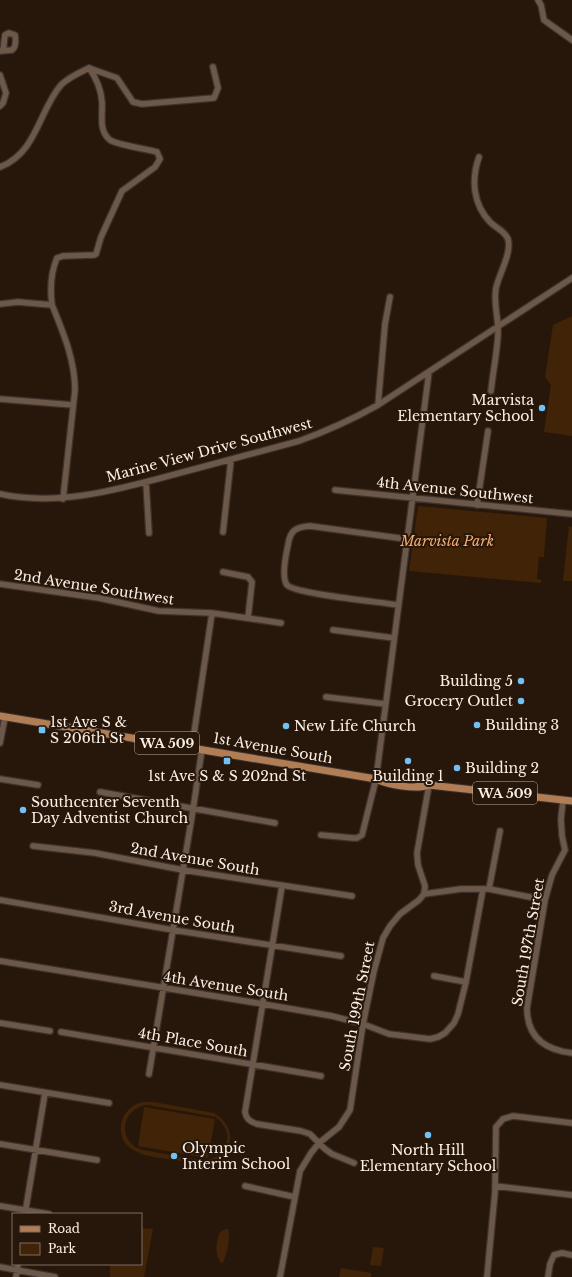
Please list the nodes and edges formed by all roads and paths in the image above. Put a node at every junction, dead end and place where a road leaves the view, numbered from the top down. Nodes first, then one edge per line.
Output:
1 (538, 0) edge
2 (572, 40) edge
3 (213, 67) dead end
4 (89, 68) junction
5 (0, 75) edge
6 (0, 106) edge
7 (479, 157) dead end
8 (0, 167) edge
9 (572, 278) edge
10 (390, 297) dead end
11 (0, 304) edge
12 (52, 305) junction
13 (498, 326) junction
14 (429, 372) junction
15 (491, 391) dead end
16 (0, 399) edge
17 (73, 405) junction
18 (378, 405) junction
19 (488, 431) dead end
20 (231, 460) junction
21 (146, 482) junction
22 (335, 490) dead end
23 (0, 494) edge
24 (412, 498) junction
25 (62, 499) junction
26 (477, 505) junction
27 (572, 514) edge
28 (223, 532) dead end
29 (149, 533) dead end
30 (406, 539) junction
31 (223, 572) dead end
32 (0, 584) edge
33 (398, 605) junction
34 (212, 613) junction
35 (248, 618) junction
36 (281, 623) dead end
37 (333, 630) dead end
38 (394, 638) junction
39 (326, 697) dead end
40 (385, 704) junction
41 (2, 716) edge
42 (0, 743) edge
43 (192, 748) junction
44 (202, 749) junction
45 (0, 778) edge
46 (376, 779) junction
47 (429, 784) junction
48 (38, 785) dead end
49 (100, 792) dead end
50 (563, 800) junction
51 (572, 801) edge
52 (194, 810) junction
53 (275, 823) dead end
54 (500, 831) dead end
55 (321, 835) dead end
56 (33, 846) dead end
57 (572, 849) edge
58 (565, 850) junction
59 (183, 870) junction
60 (282, 886) junction
61 (486, 889) junction
62 (424, 894) junction
63 (352, 896) dead end
64 (0, 900) edge
65 (546, 900) junction
66 (173, 930) junction
67 (272, 946) junction
68 (341, 956) dead end
69 (0, 961) edge
70 (434, 976) dead end
71 (466, 982) junction
72 (164, 988) junction
73 (263, 1004) junction
74 (0, 1022) edge
75 (363, 1024) junction
76 (50, 1032) dead end
77 (61, 1032) dead end
78 (154, 1047) junction
79 (572, 1054) edge
80 (254, 1065) junction
81 (149, 1074) dead end
82 (321, 1076) dead end
83 (0, 1085) edge
84 (44, 1093) junction
85 (109, 1103) dead end
86 (572, 1123) edge
87 (319, 1143) junction
88 (0, 1144) edge
89 (35, 1150) junction
90 (97, 1160) dead end
91 (354, 1163) dead end
92 (245, 1186) dead end
93 (495, 1186) junction
94 (572, 1195) edge
95 (294, 1197) junction
96 (0, 1206) edge
97 (25, 1212) edge
98 (37, 1213) edge
99 (572, 1255) edge
100 (0, 1267) edge
101 (17, 1267) edge
102 (16, 1277) edge
103 (54, 1277) edge
104 (280, 1277) edge
105 (487, 1277) edge
106 (548, 1277) edge

1 - 2 street
3 - 4 street
4 - 8 street
4 - 12 street
5 - 6 street
7 - 13 street
9 - 13 street, Marine View Drive Southwest
10 - 18 street
11 - 12 street
12 - 17 street
13 - 14 street, Marine View Drive Southwest
13 - 15 street
14 - 18 street, Marine View Drive Southwest
14 - 24 street
16 - 17 street
17 - 25 street
18 - 20 street, Marine View Drive Southwest
19 - 26 street
20 - 21 street, Marine View Drive Southwest
20 - 28 street
21 - 25 street, Marine View Drive Southwest
21 - 29 street
22 - 24 street, 4th Avenue Southwest
23 - 25 street, Marine View Drive Southwest
24 - 26 street, 4th Avenue Southwest
24 - 30 street
26 - 27 street, 4th Avenue Southwest
30 - 33 street
30 - 33 street
31 - 35 street
32 - 34 street, 2nd Avenue Southwest
33 - 38 street
34 - 35 street, 2nd Avenue Southwest
34 - 43 street
35 - 36 street, 2nd Avenue Southwest
37 - 38 street
38 - 40 street
39 - 40 street
40 - 46 street
41 - 42 street
41 - 43 main road, 1st Avenue South / WA 509
43 - 44 main road, 1st Avenue South / WA 509
44 - 46 main road, 1st Avenue South / WA 509
44 - 52 street
45 - 48 street
46 - 47 main road, 1st Avenue South / WA 509
46 - 55 street
47 - 50 main road, 1st Avenue South / WA 509
47 - 62 street
49 - 52 street
50 - 51 main road, 1st Avenue South / WA 509
50 - 58 street
52 - 53 street
52 - 59 street
54 - 61 street
56 - 59 street, 2nd Avenue South
57 - 58 street
58 - 65 street, South 197th Street
59 - 60 street, 2nd Avenue South
59 - 66 street
60 - 63 street, 2nd Avenue South
60 - 67 street
61 - 62 street
61 - 65 street
61 - 71 street
62 - 75 street, South 199th Street
64 - 66 street, 3rd Avenue South
65 - 79 street, South 197th Street
66 - 67 street, 3rd Avenue South
66 - 72 street
67 - 68 street, 3rd Avenue South
67 - 73 street
69 - 72 street, 4th Avenue South
70 - 71 street
71 - 75 street, 4th Avenue South
72 - 73 street, 4th Avenue South
72 - 78 street
73 - 75 street, 4th Avenue South
73 - 80 street
74 - 76 street
75 - 87 street, South 199th Street
77 - 78 street, 4th Place South
78 - 80 street, 4th Place South
78 - 81 street
80 - 82 street, 4th Place South
80 - 87 street
83 - 84 street
84 - 85 street
84 - 89 street
86 - 93 street
87 - 91 street
87 - 95 street, South 199th Street
88 - 89 street
89 - 90 street
89 - 97 street
92 - 95 street
93 - 94 street
93 - 105 street
95 - 104 street, South 199th Street
96 - 97 street
97 - 98 street
99 - 106 street
100 - 101 street
101 - 102 street
101 - 103 street

